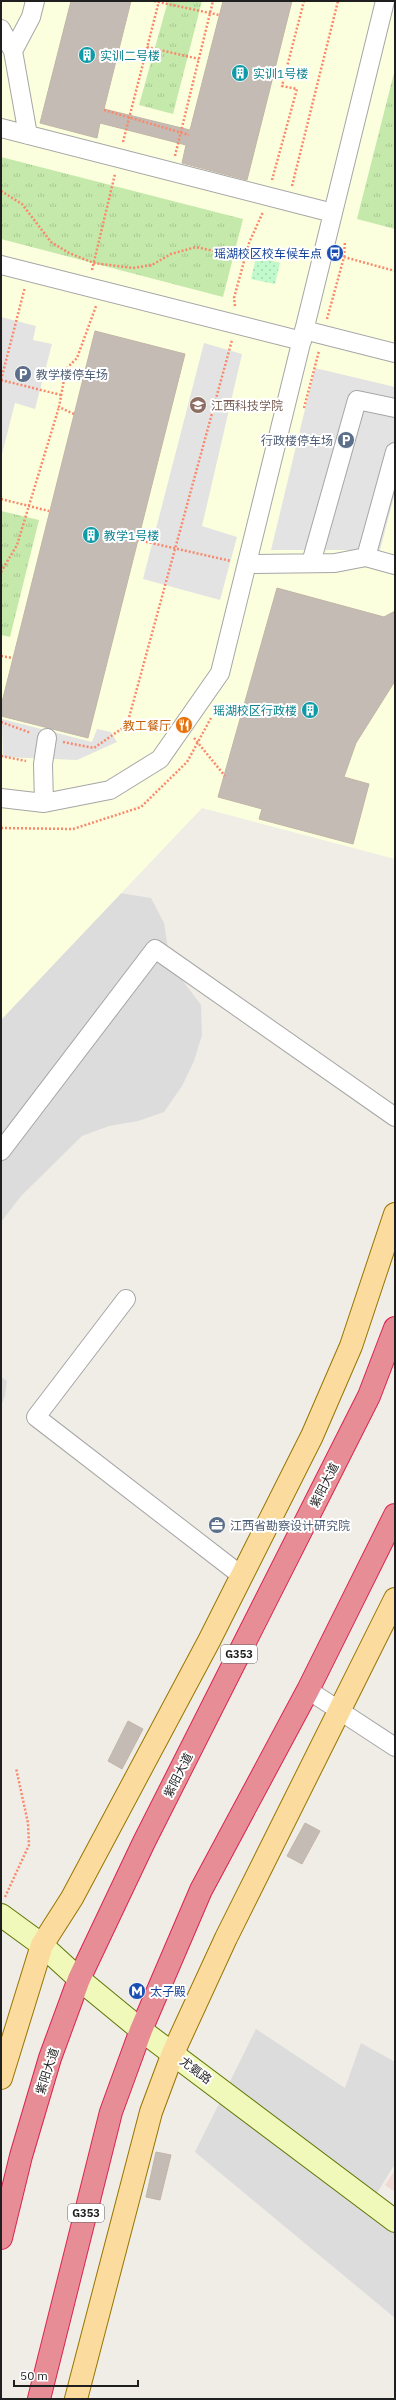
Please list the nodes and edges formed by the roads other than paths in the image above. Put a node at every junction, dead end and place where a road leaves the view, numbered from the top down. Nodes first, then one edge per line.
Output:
1 (35, 1) edge
2 (385, 1) edge
3 (1, 29) edge
4 (13, 51) junction
5 (1, 128) edge
6 (28, 135) junction
7 (333, 213) junction
8 (1, 265) edge
9 (303, 335) junction
10 (395, 353) edge
11 (395, 408) edge
12 (395, 452) edge
13 (366, 557) junction
14 (311, 563) junction
15 (247, 564) junction
16 (395, 565) edge
17 (47, 738) road end
18 (1, 798) edge
19 (44, 803) junction
20 (395, 1117) edge
21 (1, 1151) edge
22 (395, 1214) edge
23 (126, 1299) dead end
24 (395, 1328) edge
25 (395, 1515) edge
26 (242, 1576) junction
27 (395, 1599) edge
28 (308, 1690) junction
29 (340, 1711) junction
30 (395, 1747) edge
31 (3, 1908) edge
32 (42, 1945) junction
33 (79, 1979) junction
34 (141, 2030) junction
35 (173, 2053) junction
36 (1, 2078) edge
37 (395, 2221) edge
38 (1, 2238) edge
39 (39, 2399) edge
40 (76, 2399) edge

1 - 4 street
2 - 7 street
3 - 4 street
4 - 6 street
5 - 6 street
6 - 7 street
7 - 9 street
8 - 9 street
9 - 10 street
9 - 15 street
11 - 14 street
12 - 13 street
13 - 14 street
13 - 16 street
14 - 15 street
15 - 19 street
17 - 19 street
18 - 19 street
20 - 21 street
22 - 26 main road
23 - 26 street
24 - 33 highway, 紫阳大道 / G353
25 - 28 highway, G353
26 - 32 main road
27 - 29 main road
28 - 29 street
28 - 34 highway, G353
29 - 30 street
29 - 35 main road
31 - 32 main road, 尤氨路
32 - 33 main road, 尤氨路
32 - 36 main road
33 - 34 main road, 尤氨路
33 - 38 highway, 紫阳大道 / G353
34 - 35 main road, 尤氨路
34 - 39 highway, G353
35 - 37 main road, 尤氨路
35 - 40 main road

